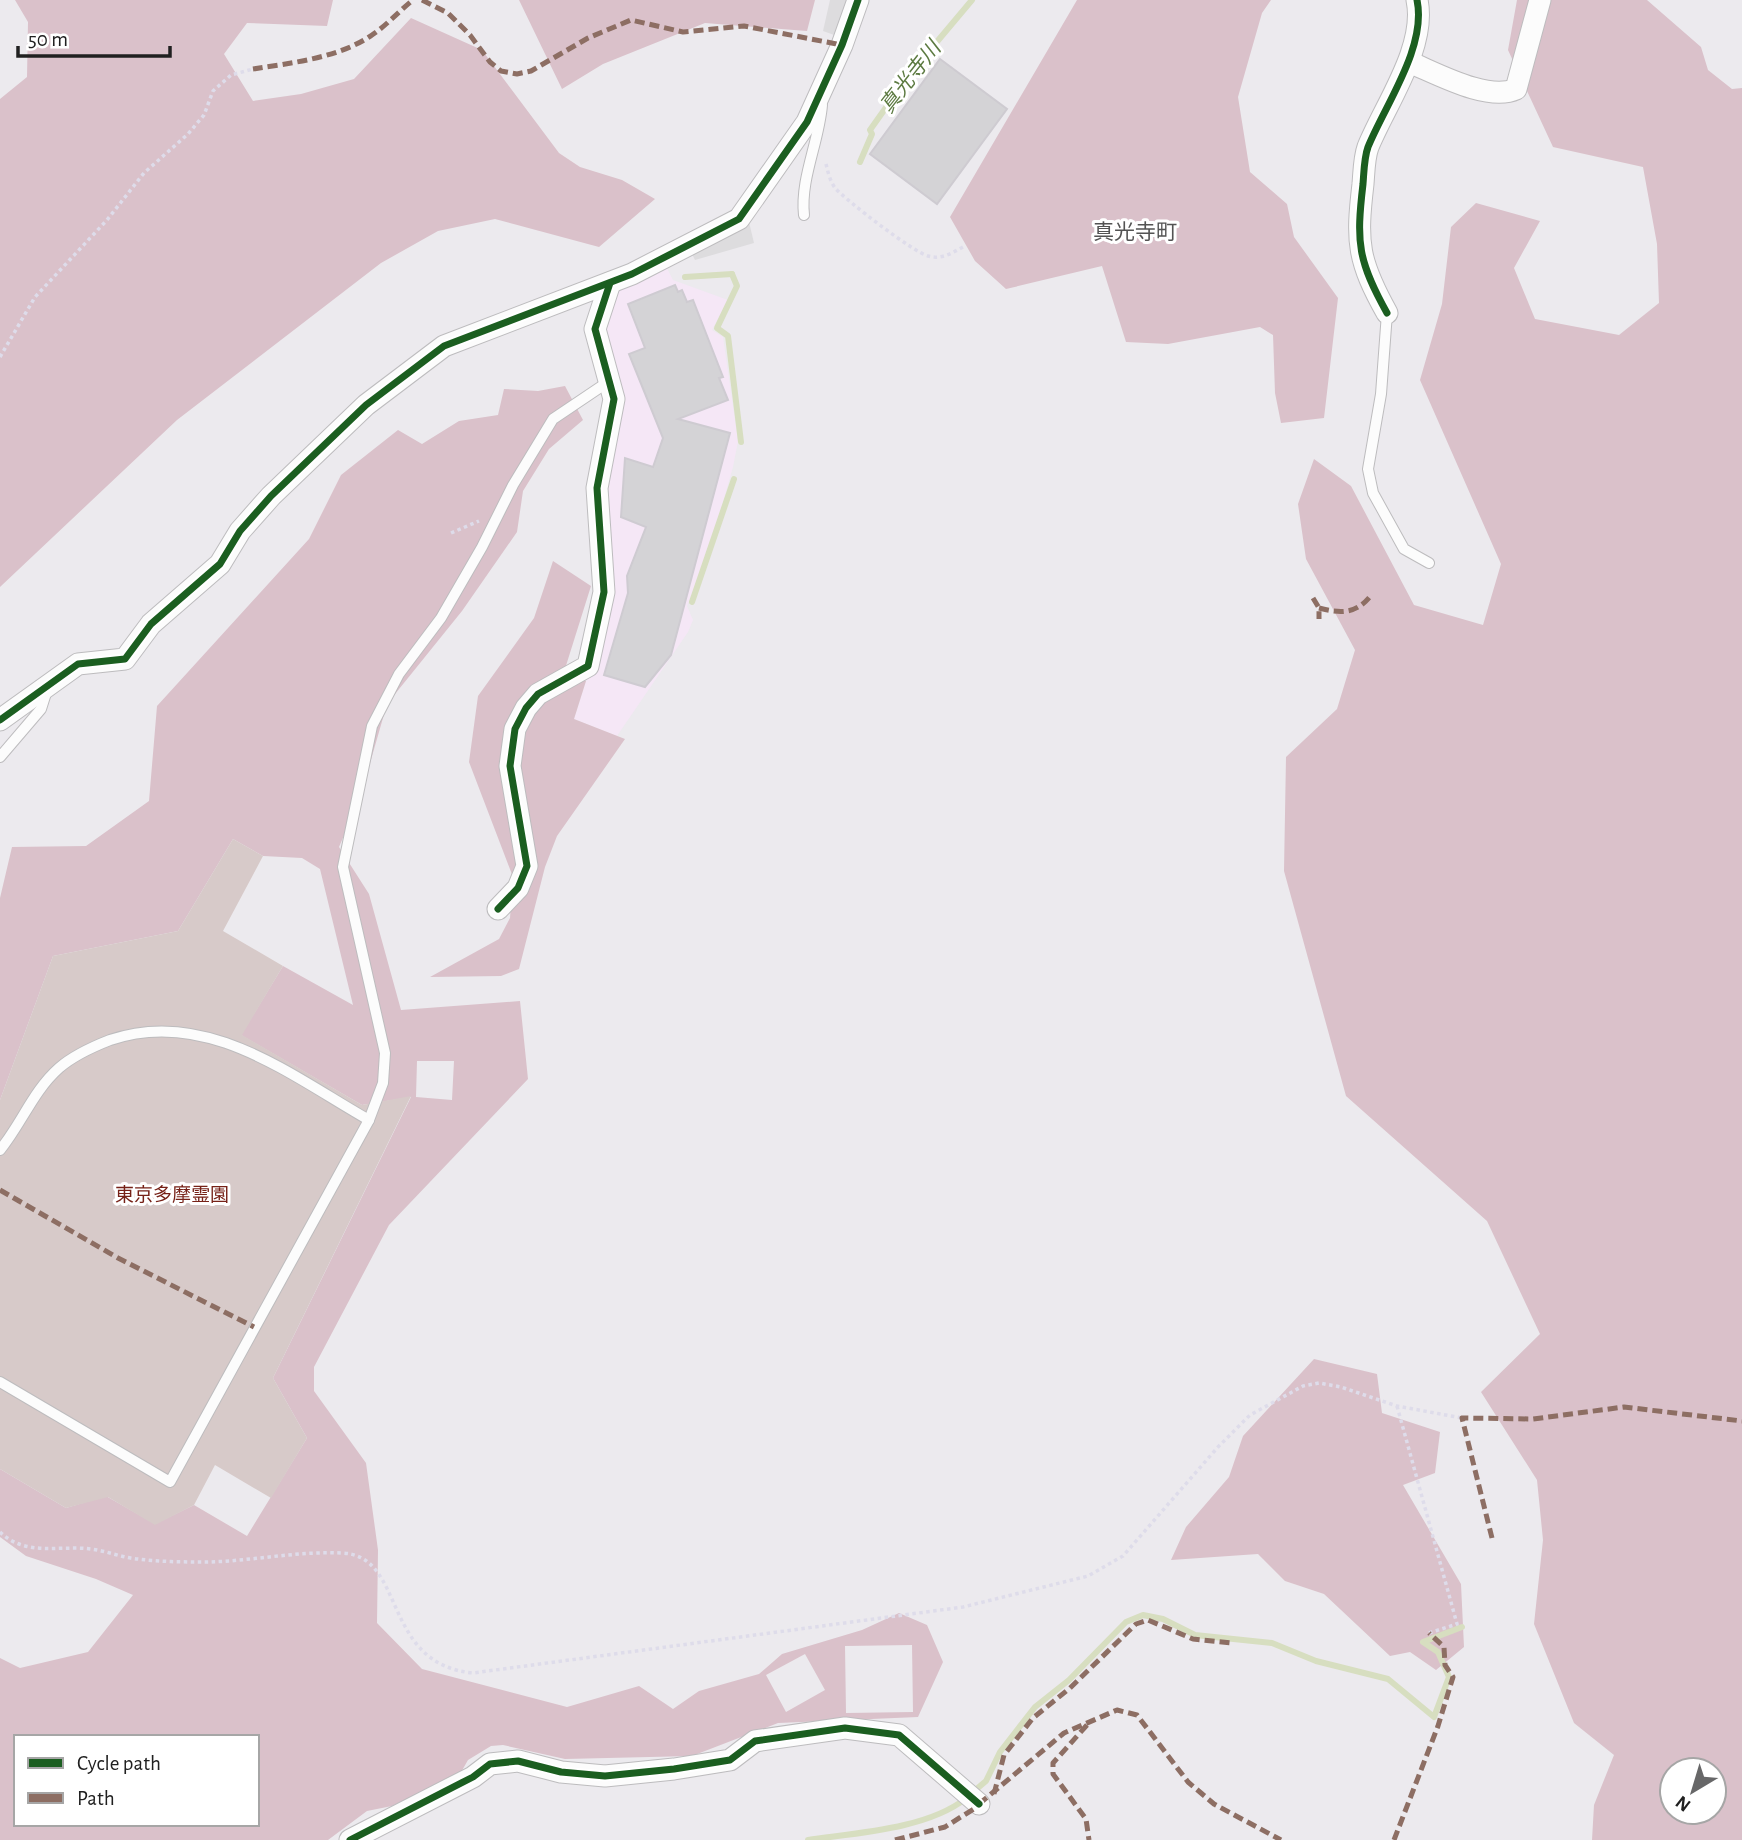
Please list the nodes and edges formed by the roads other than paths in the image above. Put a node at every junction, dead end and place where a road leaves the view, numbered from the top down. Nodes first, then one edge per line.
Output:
1 (858, 0) edge
2 (1417, 0) edge
3 (1540, 0) edge
4 (1409, 62) junction
5 (823, 89) junction
6 (804, 215) dead end
7 (610, 283) junction
8 (1387, 313) joint
9 (608, 382) junction
10 (1429, 563) dead end
11 (49, 684) junction
12 (0, 720) edge
13 (0, 757) edge
14 (498, 909) dead end
15 (369, 1120) junction
16 (0, 1150) edge
17 (0, 1381) edge
18 (979, 1804) dead end
19 (350, 1840) edge

1 - 5 street
2 - 4 street
3 - 4 street
4 - 8 street
5 - 6 lane
5 - 7 street
7 - 9 street
7 - 11 street
8 - 10 lane
9 - 14 street
9 - 15 lane
11 - 12 street
11 - 13 lane
15 - 16 lane
15 - 17 lane
18 - 19 street

